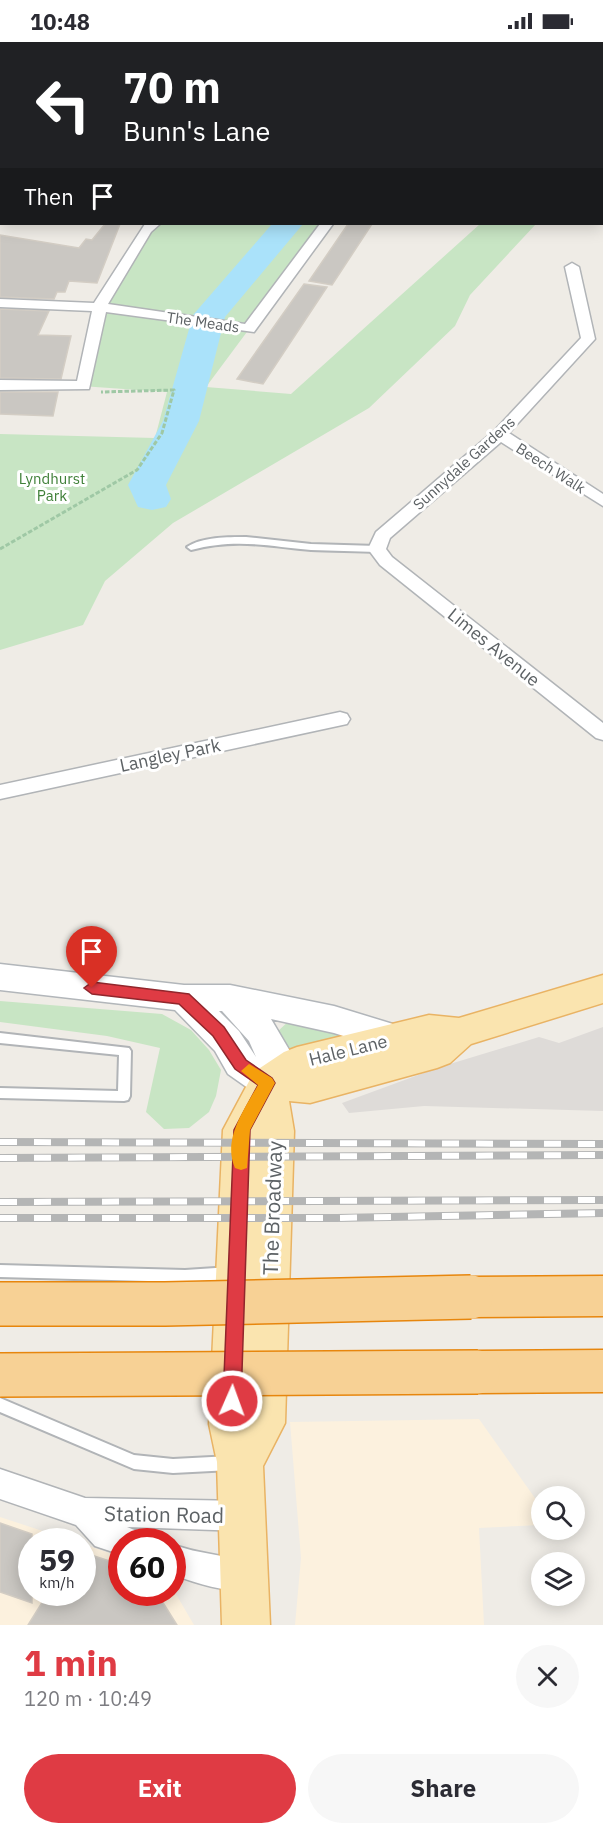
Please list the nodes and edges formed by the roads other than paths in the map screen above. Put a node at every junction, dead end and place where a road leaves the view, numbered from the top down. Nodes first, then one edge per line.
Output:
1 (152, 225) edge
2 (325, 225) edge
3 (572, 267) dead end
4 (0, 303) edge
5 (99, 308) junction
6 (596, 338) edge
7 (0, 385) edge
8 (500, 434) junction
9 (603, 501) edge
10 (191, 547) dead end
11 (381, 555) junction
12 (340, 719) dead end
13 (603, 733) edge
14 (0, 792) edge
15 (0, 977) edge
16 (603, 989) edge
17 (230, 998) junction
18 (183, 999) junction
19 (459, 1033) junction
20 (0, 1038) edge
21 (394, 1038) junction
22 (267, 1083) junction
23 (0, 1093) edge
24 (0, 1271) edge
25 (253, 1272) junction
26 (185, 1276) junction
27 (603, 1296) edge
28 (0, 1304) edge
29 (235, 1330) junction
30 (603, 1371) edge
31 (0, 1375) edge
32 (0, 1405) edge
33 (240, 1462) junction
34 (0, 1484) edge
35 (85, 1514) junction
36 (243, 1516) junction
37 (108, 1536) edge
38 (186, 1565) edge
39 (244, 1576) junction
40 (246, 1625) edge

1 - 5 street
2 - 5 street, The Meads
3 - 6 street
4 - 5 street
5 - 7 street
6 - 8 street, Sunnydale Gardens
8 - 9 street, Beech Walk
8 - 11 street, Sunnydale Gardens
10 - 11 lane
11 - 13 street, Limes Avenue
12 - 14 street, Langley Park
15 - 18 street
16 - 19 main road, Hale Lane
17 - 18 street
17 - 21 street
17 - 22 street
18 - 22 street
19 - 21 main road, Hale Lane
19 - 22 main road, Hale Lane
20 - 23 lane
21 - 22 main road, Hale Lane
22 - 25 main road, The Broadway
24 - 26 lane
25 - 26 lane
25 - 29 main road, The Broadway
25 - 33 main road, The Broadway
26 - 29 lane
27 - 28 highway, bridge
29 - 33 main road, The Broadway
30 - 31 highway, bridge
32 - 33 lane
33 - 36 main road, The Broadway
34 - 35 street, Station Road
35 - 36 street, Station Road
35 - 37 street, Station Road
36 - 39 main road, The Broadway
38 - 39 street
39 - 40 main road, The Broadway

